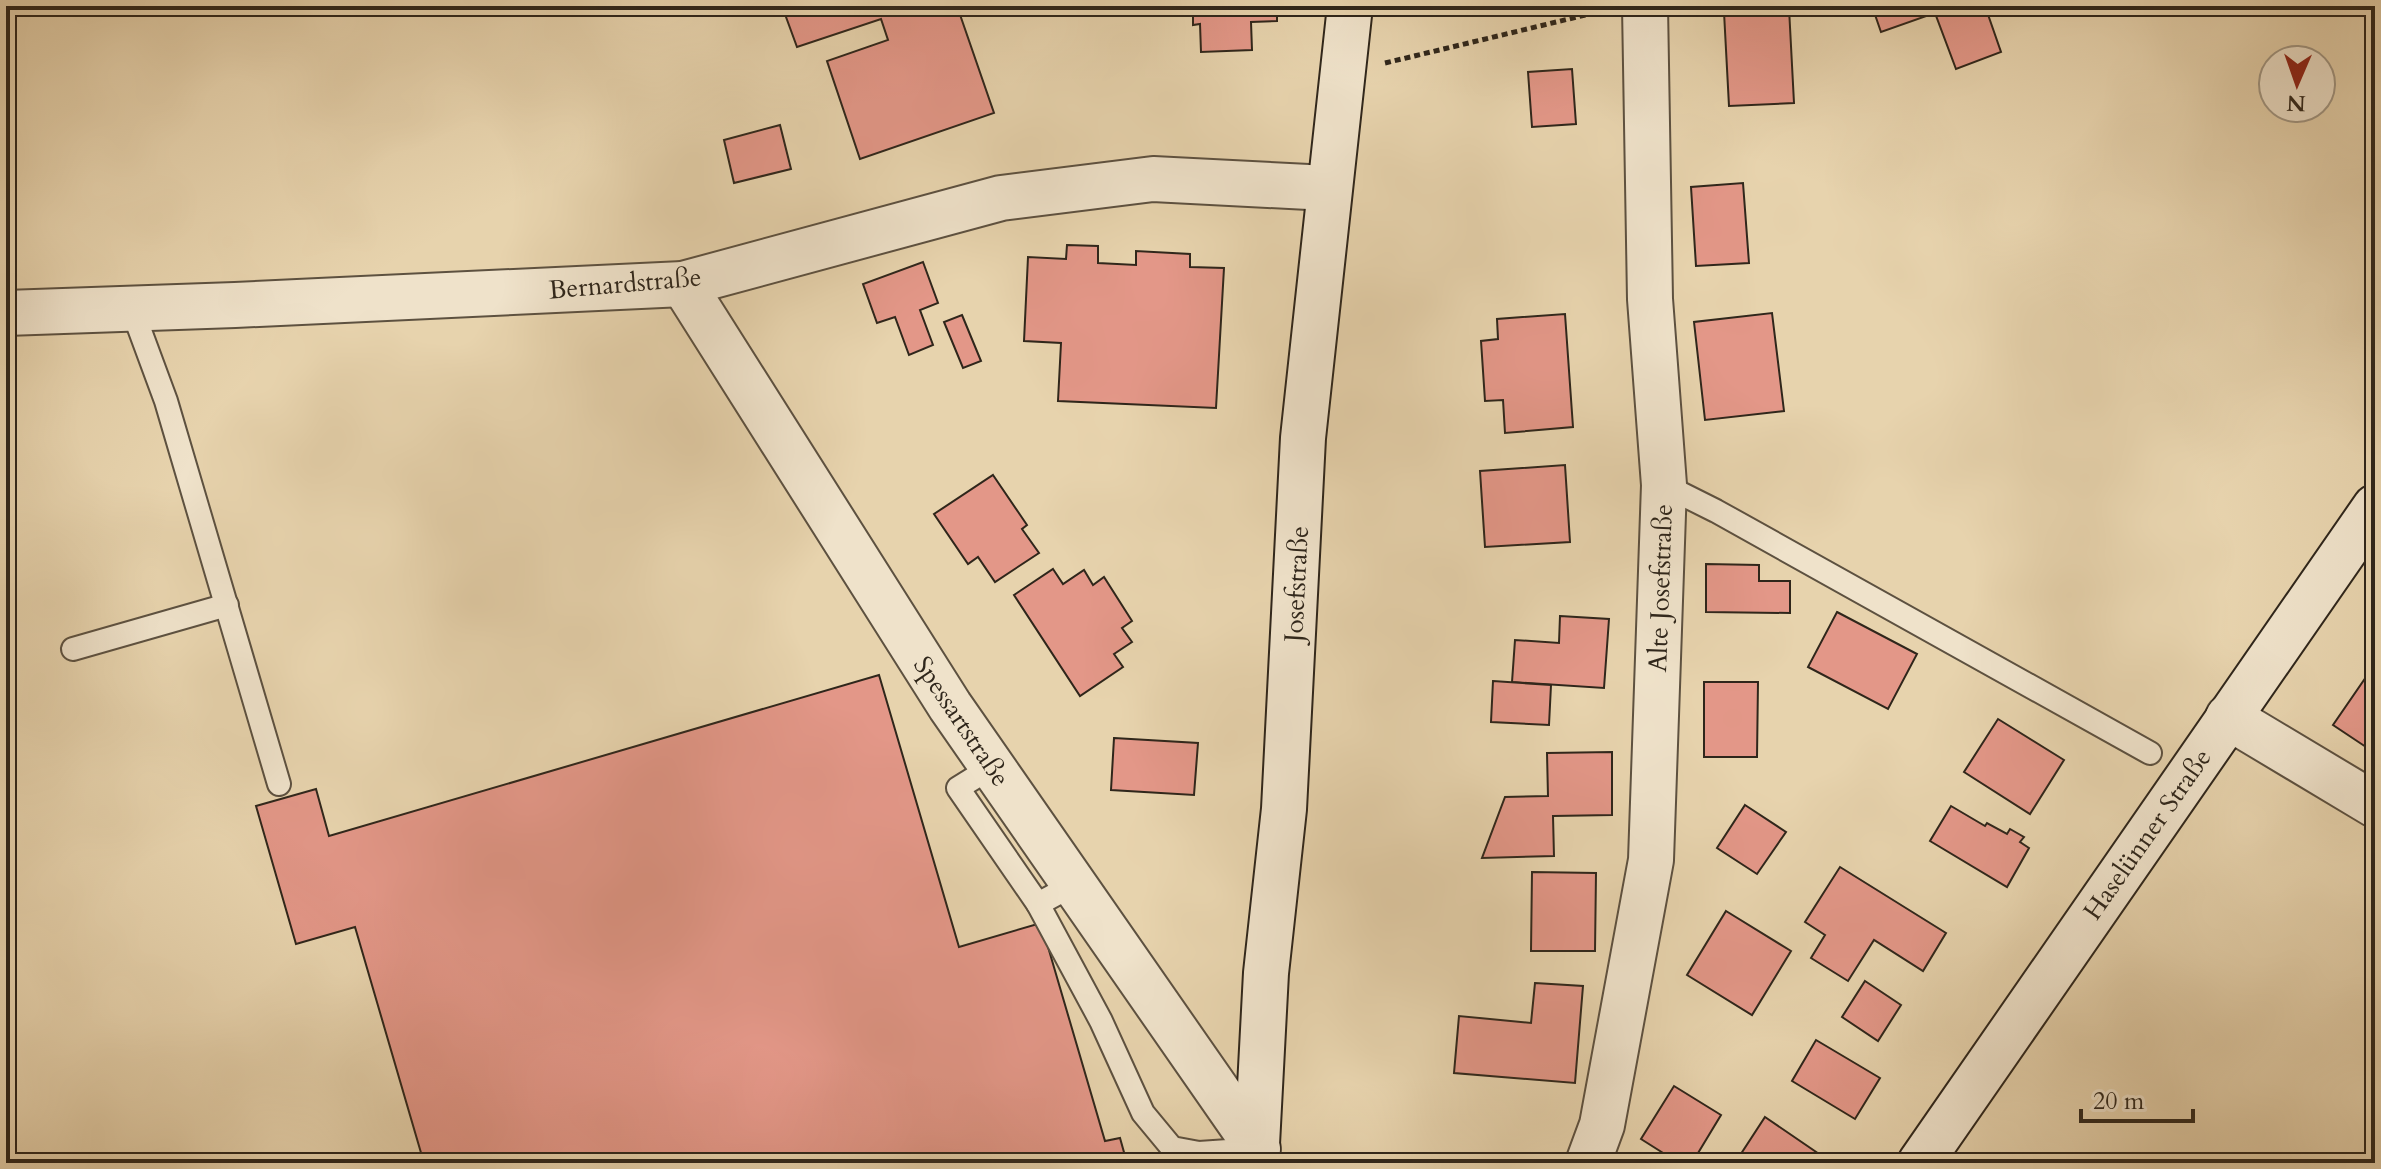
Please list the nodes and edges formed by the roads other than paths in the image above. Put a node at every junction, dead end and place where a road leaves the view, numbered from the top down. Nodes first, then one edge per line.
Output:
1 (1350, 6) edge
2 (1645, 6) edge
3 (1328, 188) junction
4 (683, 284) junction
5 (132, 309) junction
6 (6, 313) edge
7 (1664, 485) junction
8 (2375, 507) edge
9 (227, 605) junction
10 (73, 649) dead end
11 (2228, 717) junction
12 (2150, 753) dead end
13 (279, 784) dead end
14 (2375, 805) edge
15 (1056, 894) junction
16 (1257, 1156) edge
17 (1588, 1163) edge
18 (1920, 1163) edge

1 - 3 street, Josefstraße
2 - 7 street, Alte Josefstraße
3 - 4 street, Bernardstraße
3 - 16 street, Josefstraße
4 - 5 street, Bernardstraße
4 - 15 street, Spessartstraße
5 - 6 street, Bernardstraße
5 - 9 lane
7 - 12 lane
7 - 17 street, Alte Josefstraße
8 - 11 street, Haselünner Straße
9 - 10 lane
9 - 13 lane
11 - 14 street
11 - 18 street, Haselünner Straße
15 - 16 street, Spessartstraße
15 - 16 lane

